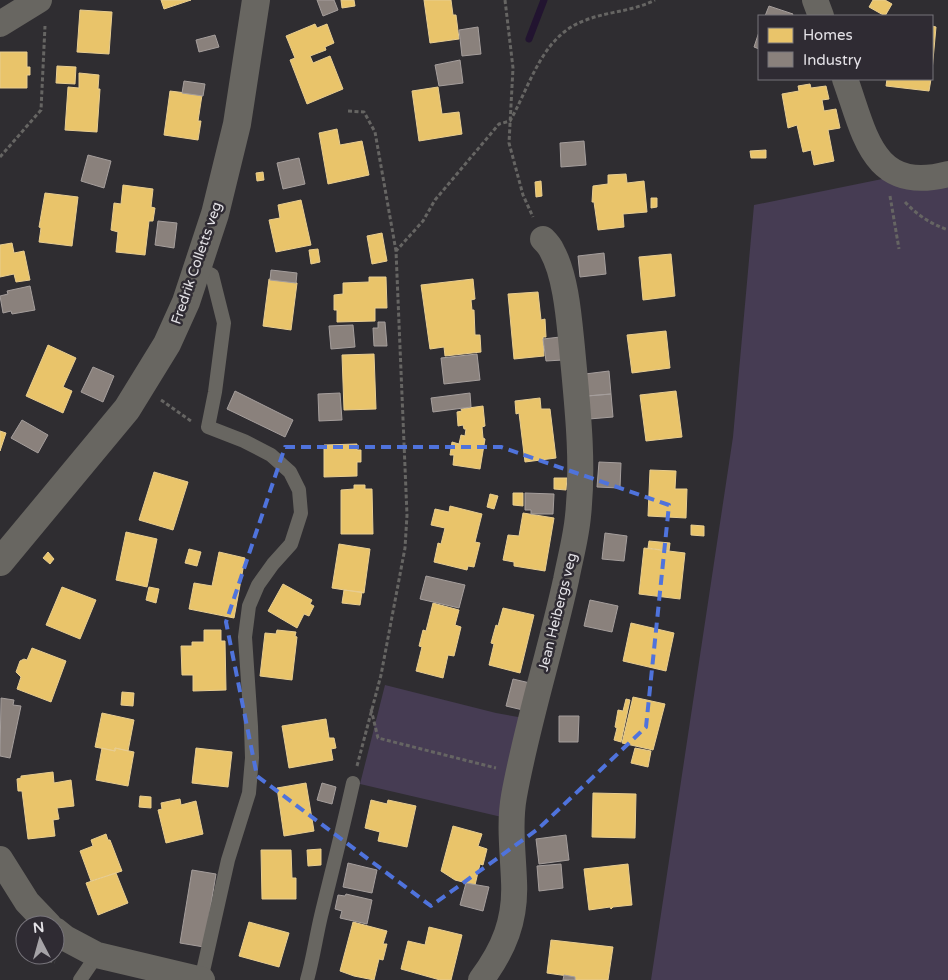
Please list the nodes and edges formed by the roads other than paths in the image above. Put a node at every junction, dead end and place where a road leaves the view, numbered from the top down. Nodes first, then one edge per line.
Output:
1 (256, 0) edge
2 (815, 0) edge
3 (42, 9) edge
4 (821, 15) edge
5 (0, 24) edge
6 (845, 80) edge
7 (948, 174) edge
8 (542, 239) road end
9 (198, 268) junction
10 (0, 562) edge
11 (352, 783) road end
12 (0, 859) edge
13 (39, 915) edge
14 (65, 938) edge
15 (97, 955) junction
16 (80, 980) edge
17 (201, 980) edge
18 (307, 980) edge
19 (481, 980) edge

1 - 9 street, Fredrik Colletts veg
2 - 4 street
3 - 5 street
6 - 7 street
8 - 19 street, Jean Heibergs veg
9 - 10 street, Fredrik Colletts veg
9 - 17 lane
11 - 18 lane
12 - 13 street
14 - 15 street
15 - 16 lane
15 - 17 street

